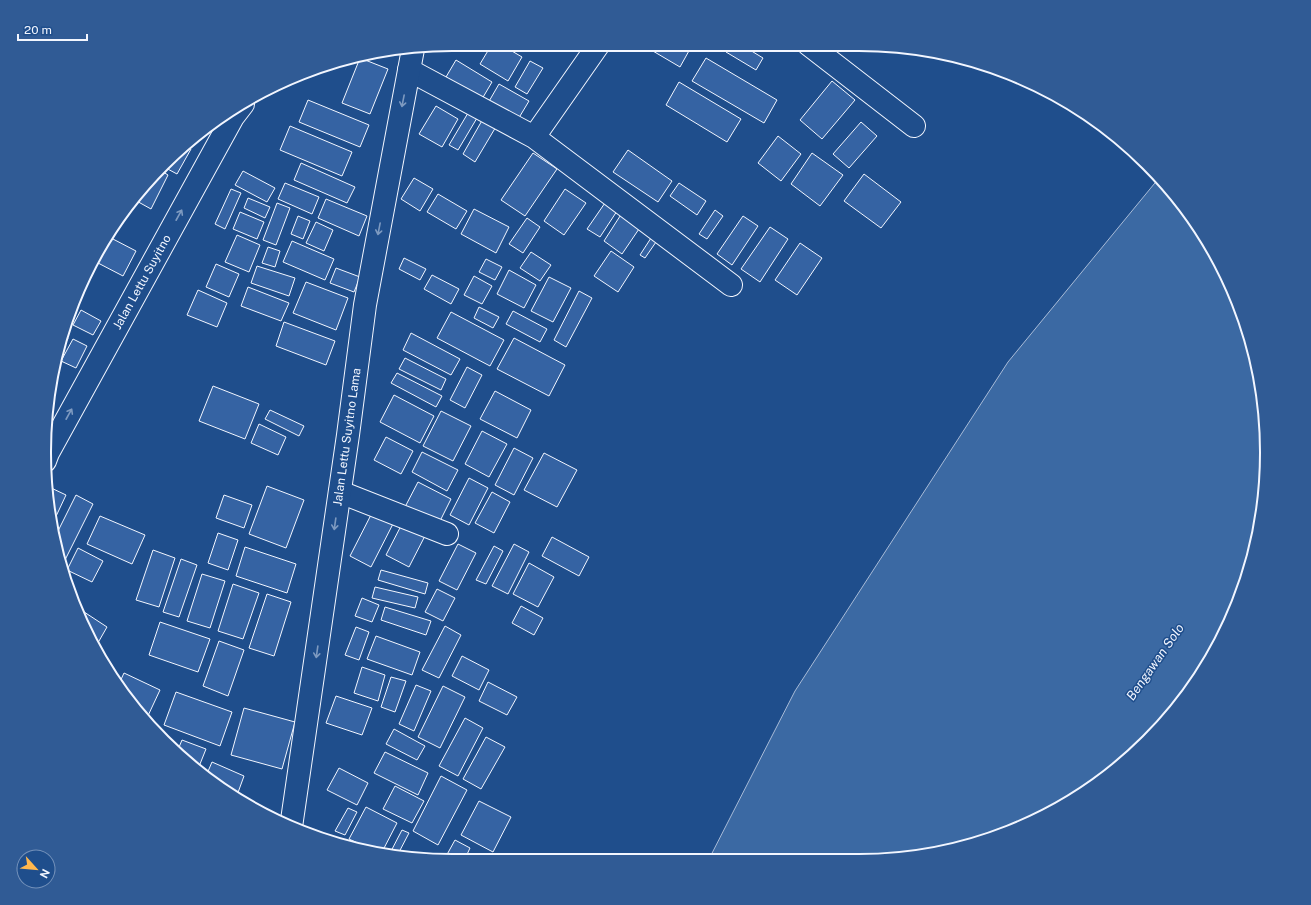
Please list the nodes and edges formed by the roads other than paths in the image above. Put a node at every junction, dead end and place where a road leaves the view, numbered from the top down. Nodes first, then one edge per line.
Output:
1 (594, 51) edge
2 (817, 51) edge
3 (411, 60) edge
4 (234, 116) edge
5 (914, 126) dead end
6 (534, 137) junction
7 (731, 285) dead end
8 (51, 447) edge
9 (340, 492) junction
10 (447, 534) dead end
11 (292, 820) edge

1 - 6 main road
2 - 5 main road
3 - 6 main road
3 -> 9 main road, Jalan Lettu Suyitno Lama
8 -> 4 main road, Jalan Lettu Suyitno
6 - 7 main road
9 - 10 main road
9 -> 11 main road, Jalan Lettu Suyitno Lama

